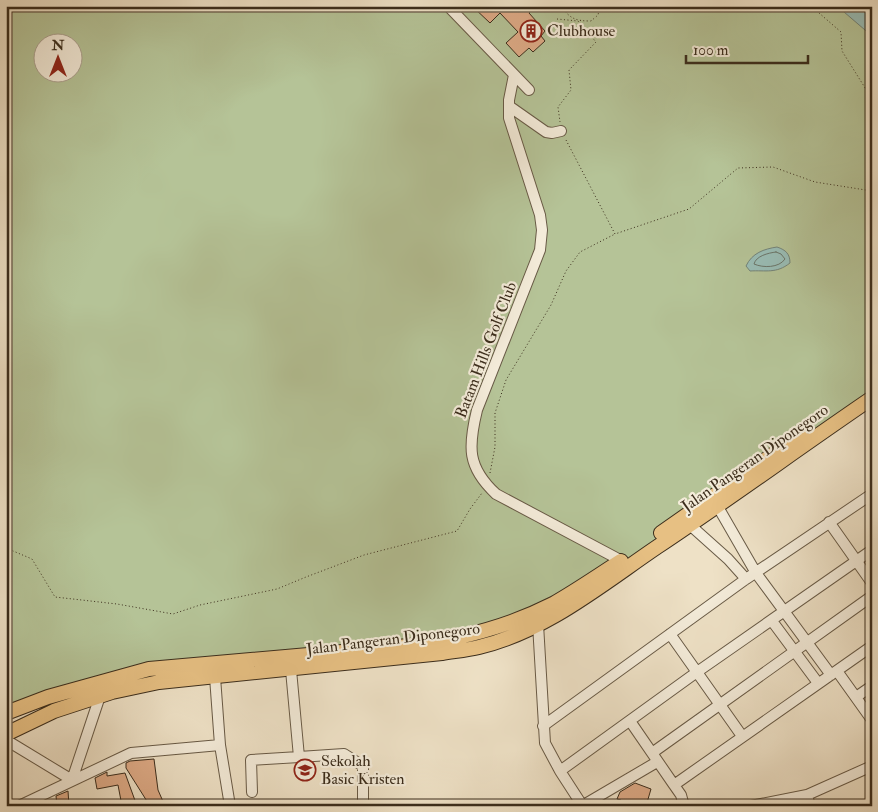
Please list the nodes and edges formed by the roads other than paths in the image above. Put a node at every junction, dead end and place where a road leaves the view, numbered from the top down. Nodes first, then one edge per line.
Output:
1 (448, 6) edge
2 (514, 75) junction
3 (529, 90) dead end
4 (509, 106) junction
5 (561, 131) road end
6 (872, 387) edge
7 (872, 398) edge
8 (872, 494) edge
9 (718, 507) junction
10 (829, 522) junction
11 (690, 525) junction
12 (872, 550) edge
13 (622, 561) junction
14 (855, 561) junction
15 (756, 573) junction
16 (746, 579) junction
17 (872, 583) edge
18 (872, 596) edge
19 (783, 612) junction
20 (772, 621) junction
21 (538, 624) junction
22 (670, 634) junction
23 (807, 643) junction
24 (872, 646) edge
25 (794, 652) junction
26 (291, 670) junction
27 (697, 672) junction
28 (834, 673) junction
29 (214, 677) junction
30 (818, 683) junction
31 (872, 686) edge
32 (100, 696) junction
33 (856, 697) junction
34 (721, 704) junction
35 (6, 713) edge
36 (872, 720) edge
37 (630, 721) junction
38 (543, 726) junction
39 (6, 734) edge
40 (742, 736) junction
41 (6, 740) edge
42 (220, 746) junction
43 (299, 757) junction
44 (654, 757) junction
45 (872, 766) edge
46 (560, 771) junction
47 (72, 780) junction
48 (674, 785) junction
49 (252, 792) dead end
50 (807, 795) junction
51 (19, 806) edge
52 (230, 806) edge
53 (363, 806) edge
54 (582, 806) edge
55 (684, 806) edge
56 (751, 806) edge
57 (810, 806) edge

1 - 2 street
2 - 3 street
2 - 4 street, Batam Hills Golf Club
4 - 5 street
4 - 13 street, Batam Hills Golf Club
6 - 13 highway, Jalan Pangeran Diponegoro
7 - 9 highway, Jalan Pangeran Diponegoro
8 - 10 street
9 - 11 highway, Jalan Pangeran Diponegoro
9 - 15 street
10 - 14 street
10 - 15 street
11 - 16 street
11 - 21 highway, Jalan Pangeran Diponegoro
12 - 14 street
13 - 35 highway, Jalan Pangeran Diponegoro
14 - 17 street
14 - 19 street
15 - 16 street
15 - 19 street
16 - 22 street
18 - 23 street
19 - 20 street
19 - 23 street
20 - 25 street
20 - 27 street
21 - 26 highway, Jalan Pangeran Diponegoro
21 - 38 street
22 - 27 street
22 - 38 street
23 - 25 street
23 - 28 street
24 - 28 street
25 - 30 street
25 - 34 street
26 - 29 highway, Jalan Pangeran Diponegoro
26 - 43 street
27 - 34 street
27 - 37 street
28 - 30 street
28 - 33 street
29 - 32 highway, Jalan Pangeran Diponegoro
29 - 42 street
30 - 40 street
31 - 33 street
32 - 39 highway, Jalan Pangeran Diponegoro
32 - 47 street
33 - 36 street
34 - 40 street
34 - 44 street
37 - 44 street
37 - 46 street
38 - 46 street
40 - 48 street
41 - 47 street
42 - 47 street
42 - 52 street
43 - 49 street
43 - 53 street
44 - 48 street
44 - 54 street
45 - 50 street
46 - 54 street
47 - 51 street
48 - 55 street
50 - 56 street
50 - 57 street

